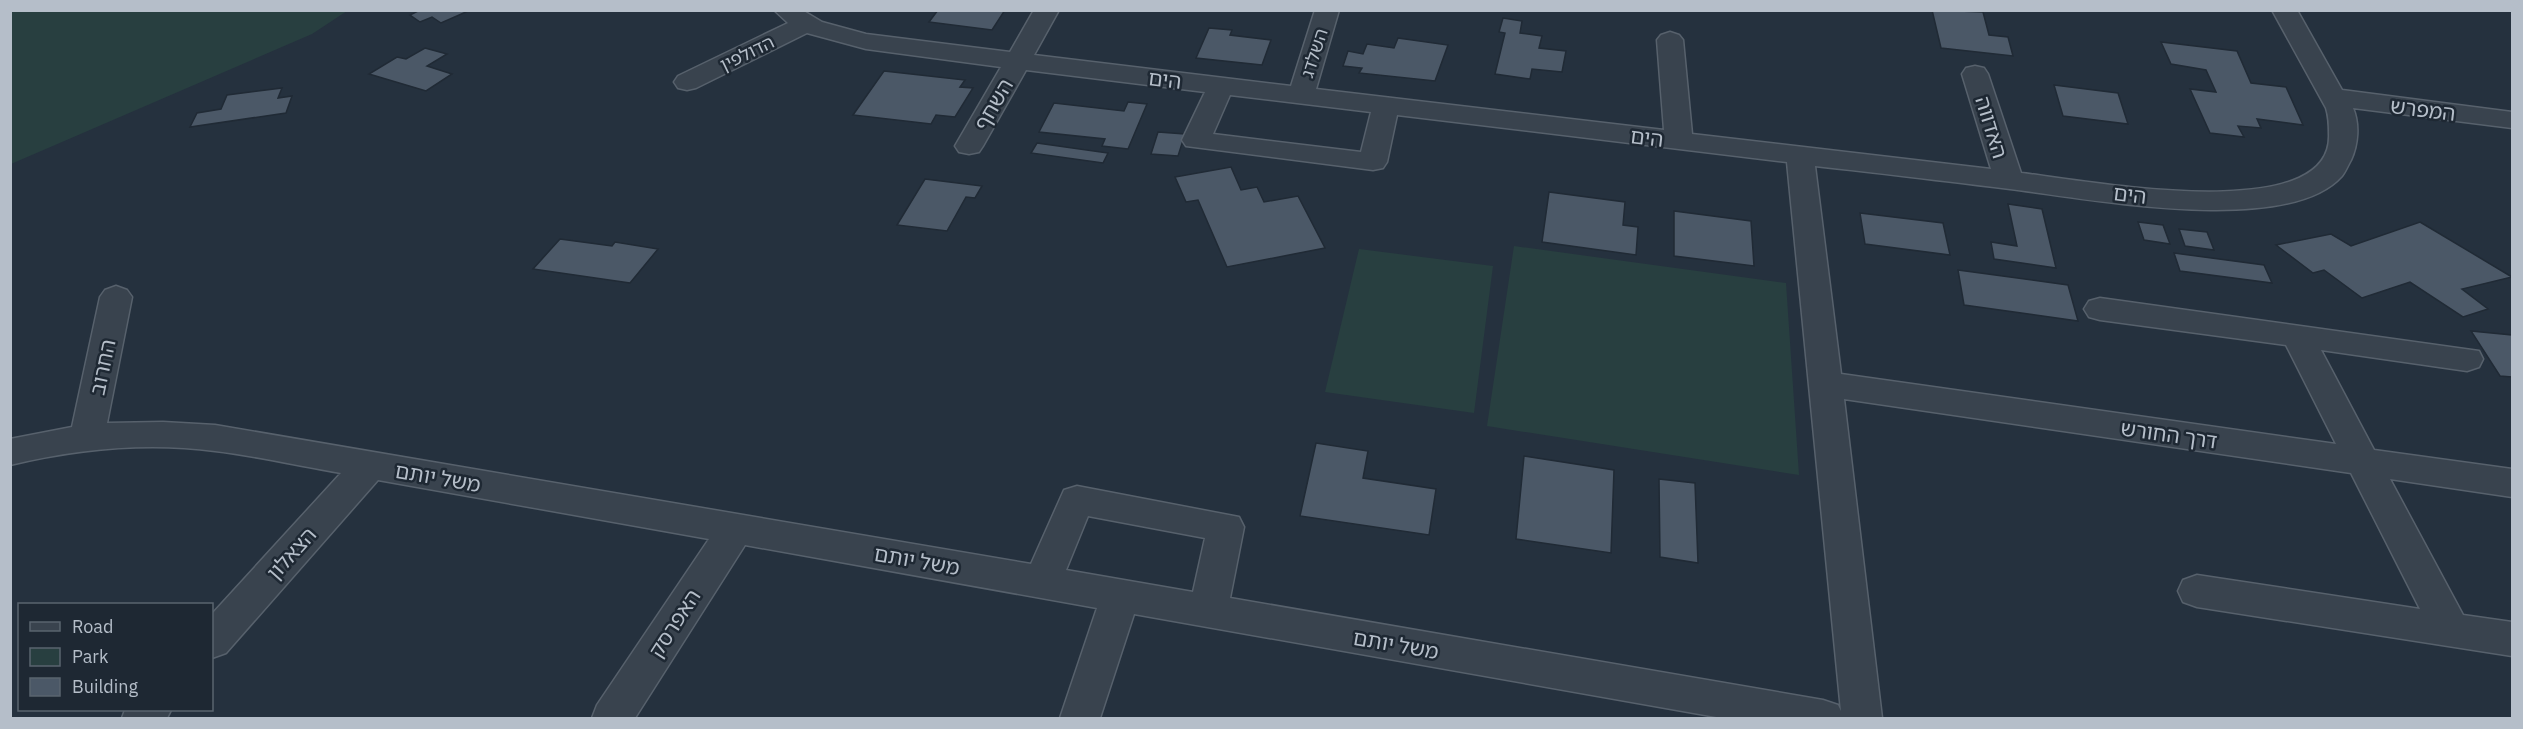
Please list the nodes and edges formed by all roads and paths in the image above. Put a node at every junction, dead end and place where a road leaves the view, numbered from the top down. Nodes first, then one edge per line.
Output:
1 (786, 10) edge
2 (1047, 10) edge
3 (1327, 10) edge
4 (2284, 10) edge
5 (807, 24) junction
6 (1670, 40) dead end
7 (1018, 61) junction
8 (1976, 74) dead end
9 (687, 82) dead end
10 (1221, 85) junction
11 (1300, 95) junction
12 (2333, 97) junction
13 (1386, 105) junction
14 (2512, 120) edge
15 (1679, 140) junction
16 (969, 146) dead end
17 (1800, 155) junction
18 (2009, 180) junction
19 (116, 297) dead end
20 (2100, 309) dead end
21 (2297, 336) junction
22 (2467, 359) dead end
23 (1825, 384) junction
24 (87, 436) junction
25 (10, 452) edge
26 (2363, 462) junction
27 (370, 465) junction
28 (2512, 483) edge
29 (736, 528) junction
30 (1041, 582) junction
31 (2197, 591) dead end
32 (1120, 595) junction
33 (1209, 611) junction
34 (2451, 630) junction
35 (2512, 639) edge
36 (213, 640) edge
37 (1678, 706) edge
38 (612, 718) edge
39 (1080, 718) edge
40 (1823, 718) edge
41 (1862, 718) edge

1 - 5 street, הים
2 - 7 street, השחף
3 - 11 street, השלדג
4 - 12 street, הים
5 - 7 street, הים
5 - 9 street, הדולפין
6 - 15 street
7 - 10 street, הים
7 - 16 street, השחף
8 - 18 street, האדווה
10 - 11 street, הים
10 - 13 street
11 - 13 street, הים
12 - 14 street, המפרש
12 - 18 street, הים
13 - 15 street, הים
15 - 17 street, הים
17 - 18 street, הים
17 - 23 street
19 - 24 street, החרוב
20 - 21 street
21 - 22 street
21 - 26 street
23 - 26 street, דרך החורש
23 - 41 street
24 - 25 street, משל יותם
24 - 27 street, משל יותם
26 - 28 street, דרך החורש
26 - 34 street
27 - 29 street, משל יותם
27 - 36 street, הצאלון
29 - 30 street, משל יותם
29 - 38 street, האפרסק
30 - 32 street, משל יותם
30 - 33 street
31 - 34 street
32 - 33 street, משל יותם
32 - 39 street
33 - 37 street, משל יותם
34 - 35 street
37 - 40 street, משל יותם

